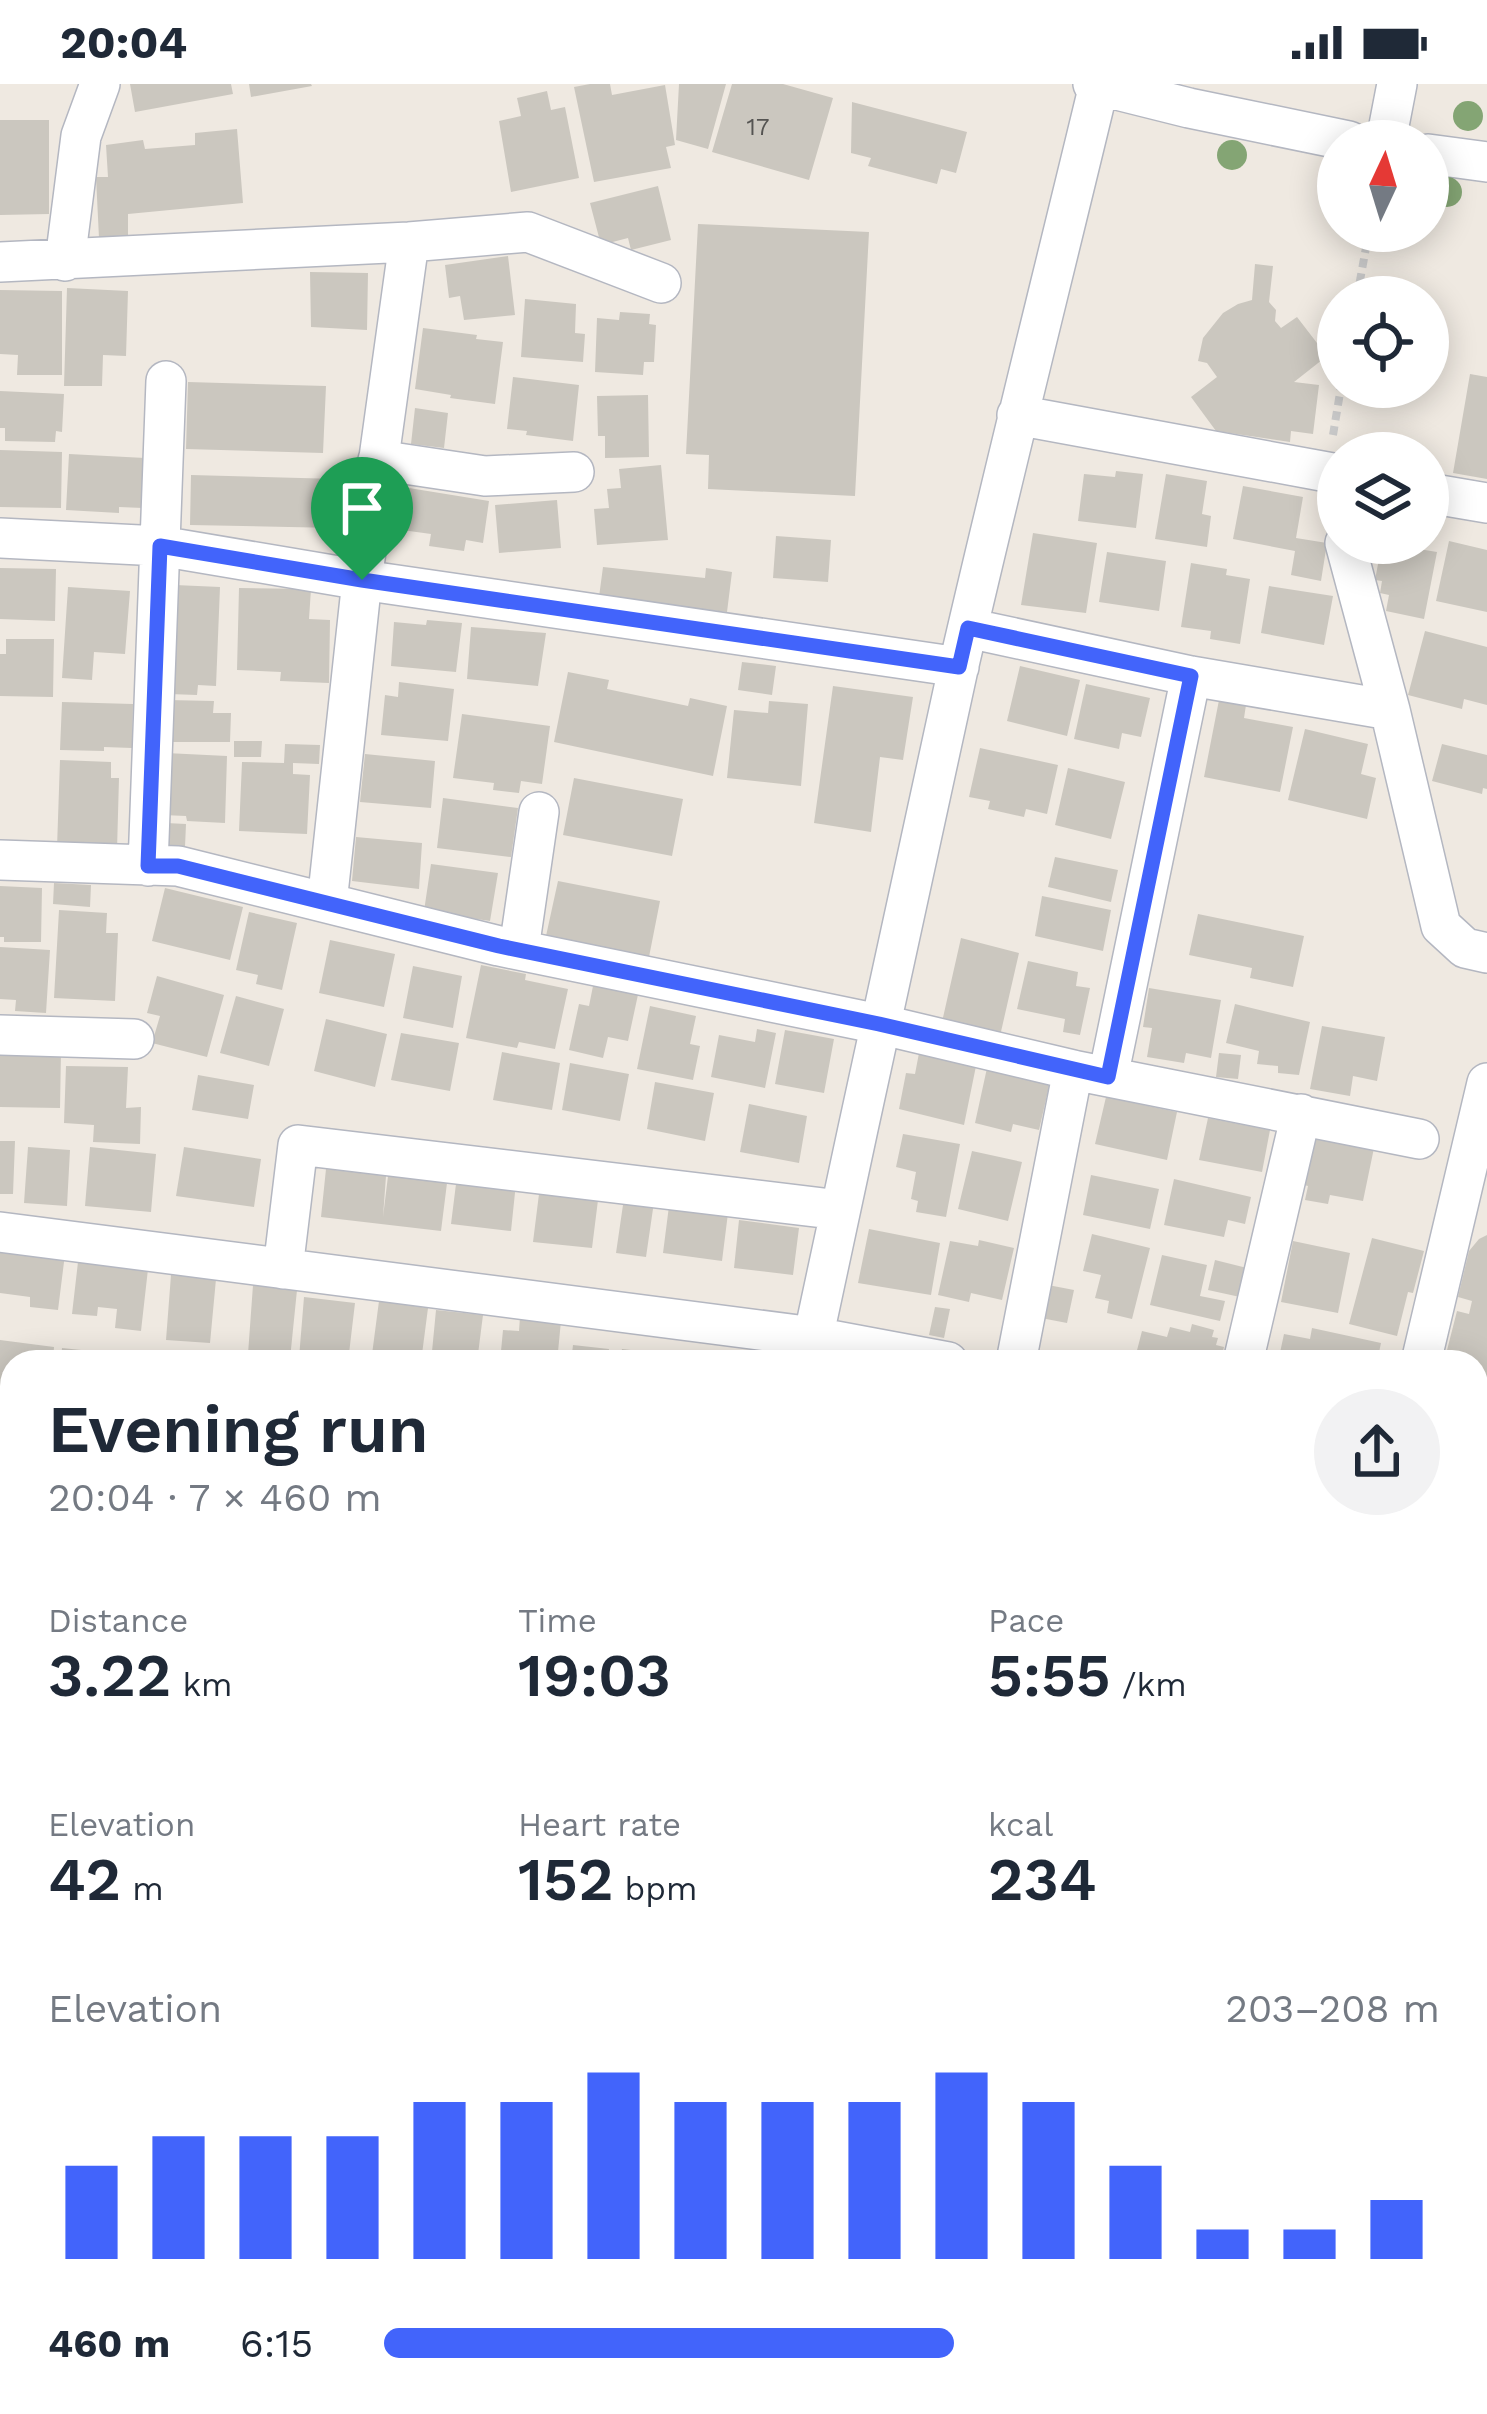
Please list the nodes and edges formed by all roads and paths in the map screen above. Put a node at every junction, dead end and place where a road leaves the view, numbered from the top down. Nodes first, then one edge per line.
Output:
1 (100, 84) edge
2 (1396, 84) edge
3 (1096, 85) edge
4 (1390, 120) edge
5 (1317, 134) edge
6 (1449, 157) edge
7 (1487, 162) edge
8 (409, 242) junction
9 (65, 261) junction
10 (0, 262) edge
11 (662, 283) dead end
12 (166, 381) dead end
13 (1017, 415) junction
14 (379, 460) junction
15 (1317, 470) edge
16 (574, 472) dead end
17 (1449, 497) edge
18 (1487, 503) edge
19 (0, 538) edge
20 (160, 546) junction
21 (1351, 564) edge
22 (362, 580) junction
23 (963, 648) junction
24 (1191, 676) junction
25 (1390, 710) junction
26 (539, 812) dead end
27 (0, 860) edge
28 (148, 866) junction
29 (327, 903) junction
30 (519, 950) junction
31 (1487, 953) edge
32 (879, 1024) junction
33 (0, 1036) edge
34 (134, 1039) dead end
35 (1090, 1073) junction
36 (1487, 1083) edge
37 (1301, 1114) junction
38 (1419, 1139) dead end
39 (840, 1210) junction
40 (0, 1232) edge
41 (284, 1269) junction
42 (811, 1349) edge
43 (1019, 1350) edge
44 (1247, 1350) edge
45 (1424, 1350) edge

1 - 9 street
2 - 4 street
3 - 5 street
3 - 13 street
6 - 7 street
8 - 9 street
8 - 11 street
8 - 14 street
9 - 10 street
12 - 20 street
13 - 15 street
13 - 23 street
14 - 16 street
14 - 22 street
17 - 18 street
19 - 20 street
20 - 22 street
20 - 28 street
21 - 25 street
22 - 23 street
22 - 29 street
23 - 24 street
23 - 32 street
24 - 25 street
24 - 35 street
25 - 31 street
26 - 30 street
27 - 28 street
28 - 29 street
29 - 30 street
30 - 32 street
32 - 35 street
32 - 39 street
33 - 34 street
35 - 37 street
35 - 43 street
36 - 45 street
37 - 38 street
37 - 44 street
39 - 41 street
39 - 42 street
40 - 41 street
41 - 42 street

